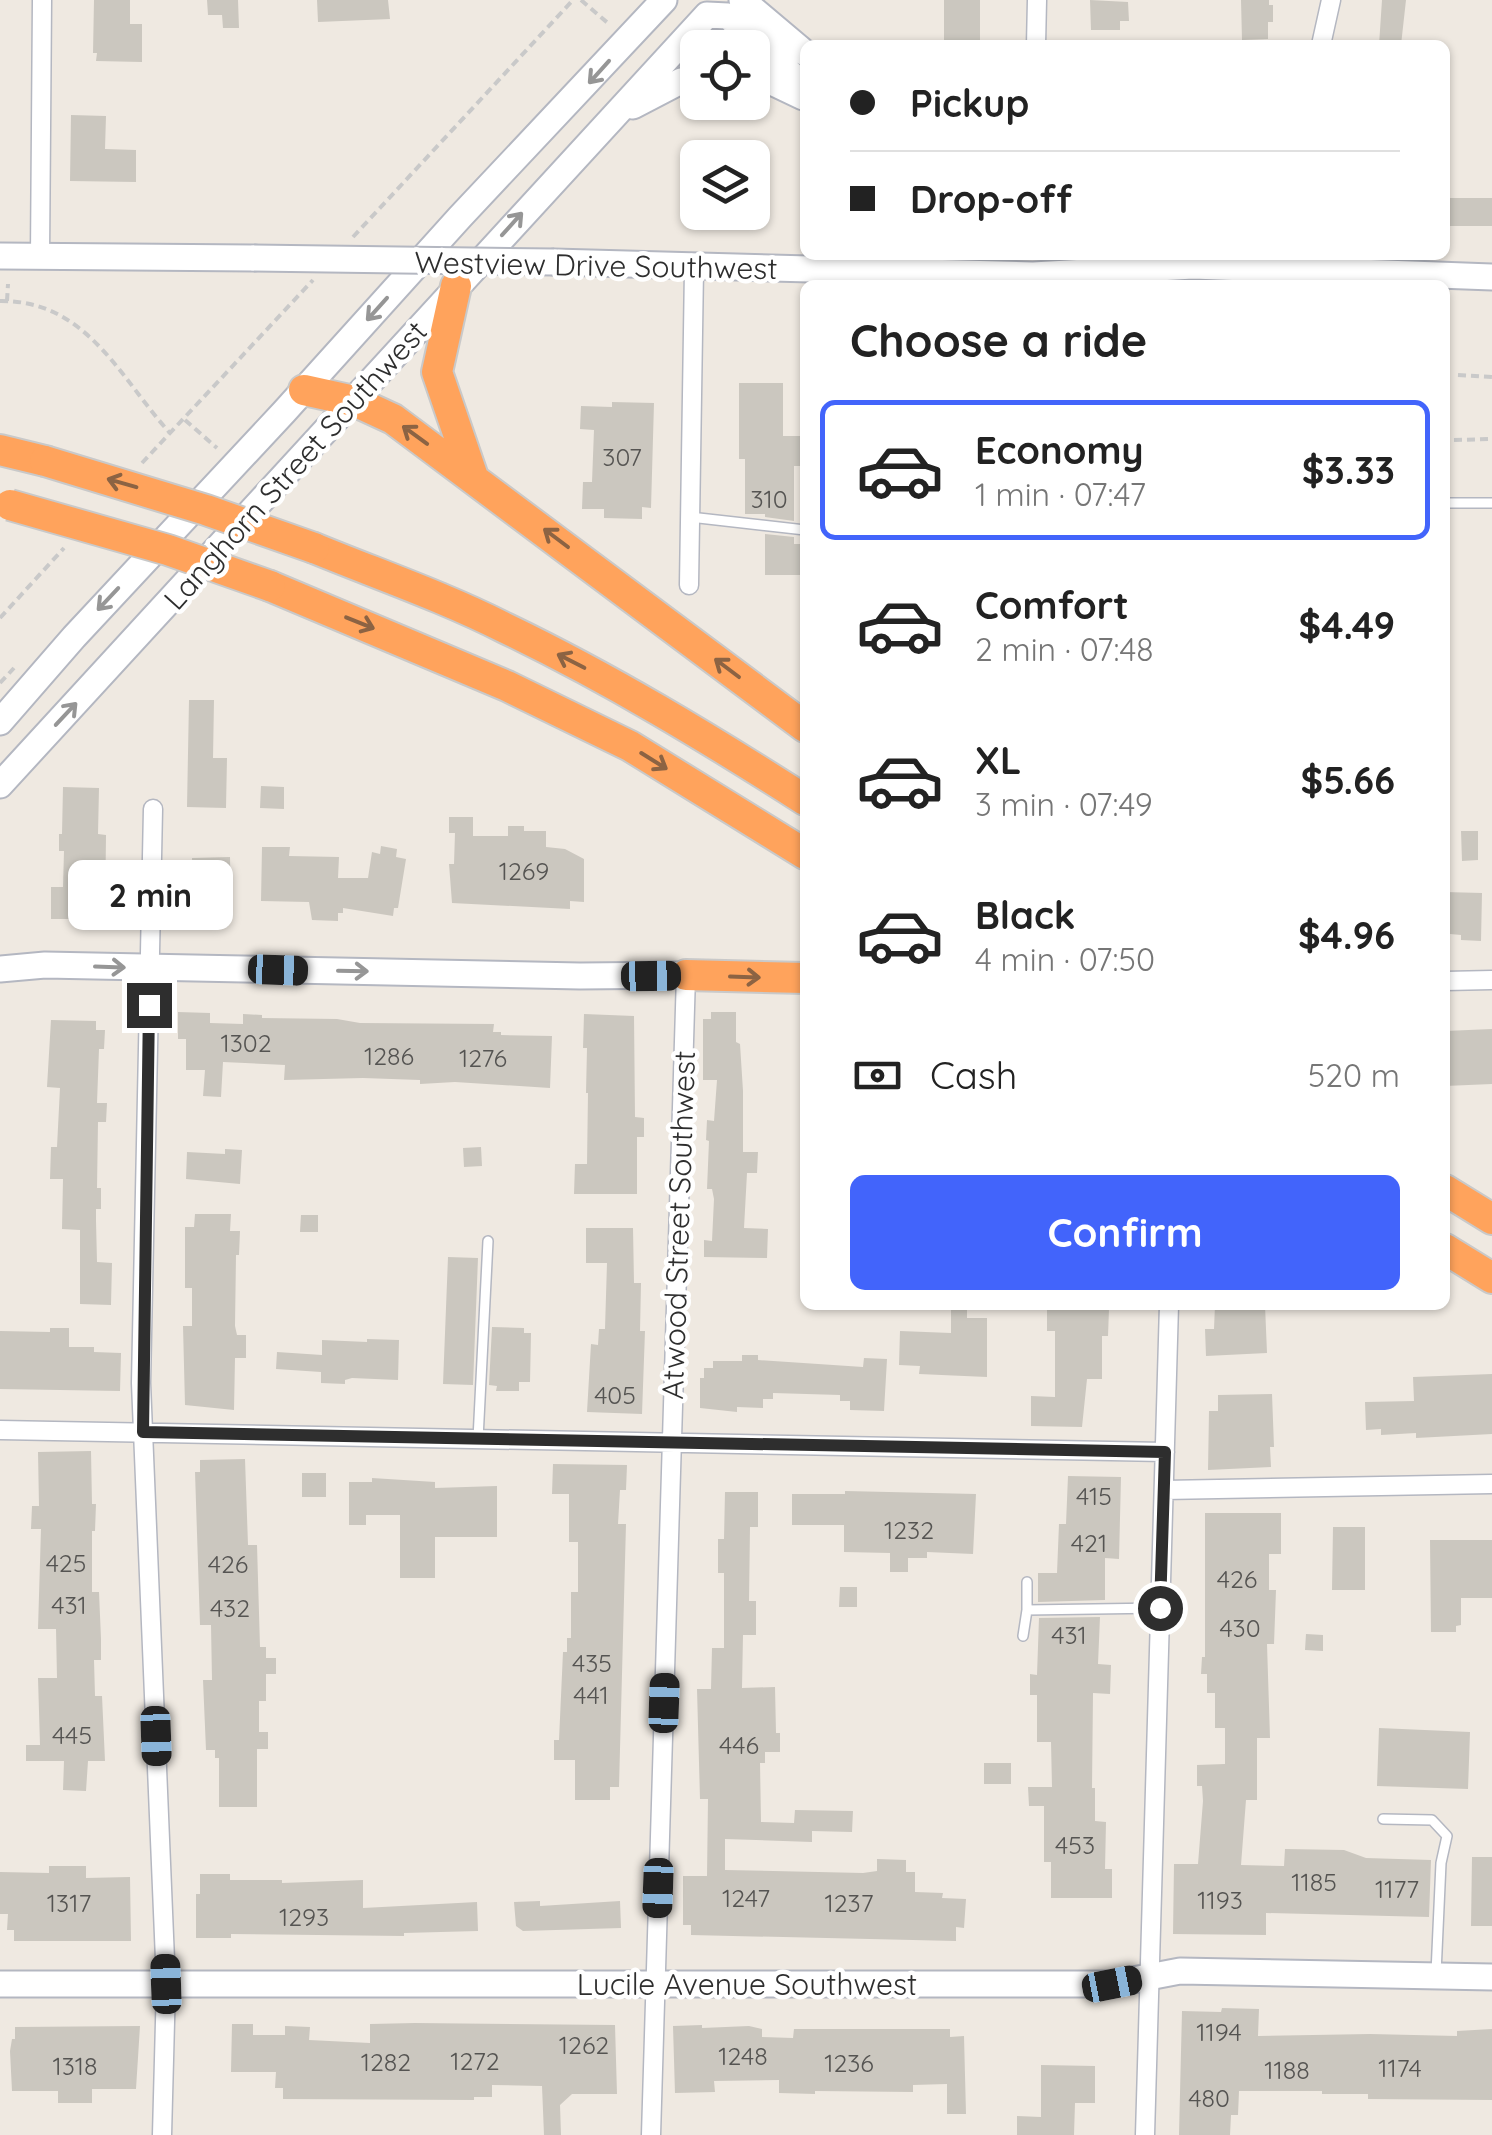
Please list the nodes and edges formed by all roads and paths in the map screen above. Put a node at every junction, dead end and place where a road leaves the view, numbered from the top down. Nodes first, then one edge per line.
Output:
1 (42, 0) edge
2 (581, 0) edge
3 (664, 0) edge
4 (742, 0) edge
5 (1037, 0) edge
6 (1331, 0) edge
7 (705, 8) edge
8 (628, 40) junction
9 (1036, 40) edge
10 (1322, 40) edge
11 (800, 48) edge
12 (770, 81) edge
13 (680, 82) edge
14 (800, 82) edge
15 (800, 96) edge
16 (615, 115) junction
17 (0, 256) edge
18 (40, 256) junction
19 (1250, 262) edge
20 (882, 264) edge
21 (912, 264) edge
22 (1033, 265) edge
23 (694, 268) junction
24 (1193, 275) edge
25 (1492, 276) edge
26 (8, 284) dead end
27 (456, 286) junction
28 (3, 301) edge
29 (1458, 375) dead end
30 (1492, 377) edge
31 (304, 390) junction
32 (354, 401) junction
33 (170, 433) dead end
34 (1492, 438) edge
35 (1454, 440) dead end
36 (0, 450) edge
37 (473, 476) junction
38 (1450, 502) edge
39 (5, 503) edge
40 (1492, 504) edge
41 (690, 517) junction
42 (800, 529) edge
43 (66, 547) dead end
44 (689, 585) dead end
45 (0, 618) edge
46 (0, 722) edge
47 (800, 723) edge
48 (0, 785) edge
49 (800, 797) edge
50 (153, 809) dead end
51 (800, 851) edge
52 (0, 954) edge
53 (45, 965) junction
54 (150, 967) junction
55 (0, 969) edge
56 (686, 975) junction
57 (800, 978) edge
58 (1492, 980) edge
59 (1450, 981) edge
60 (1450, 1193) edge
61 (1492, 1219) edge
62 (488, 1241) dead end
63 (1450, 1252) edge
64 (1492, 1278) edge
65 (1169, 1310) edge
66 (0, 1430) edge
67 (143, 1432) junction
68 (478, 1439) junction
69 (672, 1443) junction
70 (1165, 1452) junction
71 (1492, 1484) edge
72 (1164, 1490) junction
73 (1027, 1582) dead end
74 (1160, 1608) junction
75 (1027, 1610) junction
76 (1023, 1636) dead end
77 (1384, 1819) dead end
78 (1150, 1976) junction
79 (1436, 1976) junction
80 (1492, 1977) edge
81 (0, 1984) edge
82 (166, 1984) junction
83 (656, 1984) junction
84 (162, 2135) edge
85 (651, 2135) edge
86 (1146, 2135) edge

1 - 18 street
2 - 8 path
3 - 8 street, Langhorn Street Southwest
4 - 11 street
5 - 9 street
6 - 10 street
7 - 14 street, Langhorn Street Southwest
7 - 16 street, Langhorn Street Southwest
8 -> 31 street, Langhorn Street Southwest
12 - 15 street
13 - 16 street
27 -> 16 street, Langhorn Street Southwest
17 - 18 street, Westview Drive Southwest
18 - 23 street, Westview Drive Southwest, bridge
19 - 24 street, Westview Drive Southwest
19 - 25 street, Westview Drive Southwest
20 - 21 street, Westview Drive Southwest
20 - 23 street, Westview Drive Southwest
21 - 22 street, Westview Drive Southwest
22 - 24 street, Westview Drive Southwest
23 - 41 street
26 - 28 path
27 - 32 street, Langhorn Street Southwest
27 - 37 highway
28 - 33 path
29 - 30 path
31 - 32 highway
31 -> 46 street, Langhorn Street Southwest
37 -> 32 highway
48 -> 32 street, Langhorn Street Southwest
34 - 35 path
49 -> 36 highway, bridge
47 -> 37 highway
38 - 40 lane
39 -> 51 highway, bridge
41 - 42 lane
41 - 44 street
43 - 45 path
50 - 54 street
52 - 53 street
53 -> 54 street
53 - 55 street
54 -> 56 street
54 - 67 street
56 -> 57 highway
56 - 69 street, Atwood Street Southwest
58 - 59 street
60 - 61 highway
62 - 68 lane
63 - 64 highway
65 - 70 street
66 - 67 street
67 - 68 street
67 - 82 street
68 - 69 street
69 - 70 street
69 - 83 street, Atwood Street Southwest
70 - 72 street
71 - 72 street
72 - 74 street
73 - 75 lane
74 - 75 lane
74 - 78 street
75 - 76 lane
77 - 79 lane
78 - 79 street, Lucile Avenue Southwest
78 - 83 street, Lucile Avenue Southwest
78 - 86 street
79 - 80 street, Lucile Avenue Southwest
81 - 82 street, Lucile Avenue Southwest
82 - 83 street, Lucile Avenue Southwest
82 - 84 street
83 - 85 street, Atwood Street Southwest

